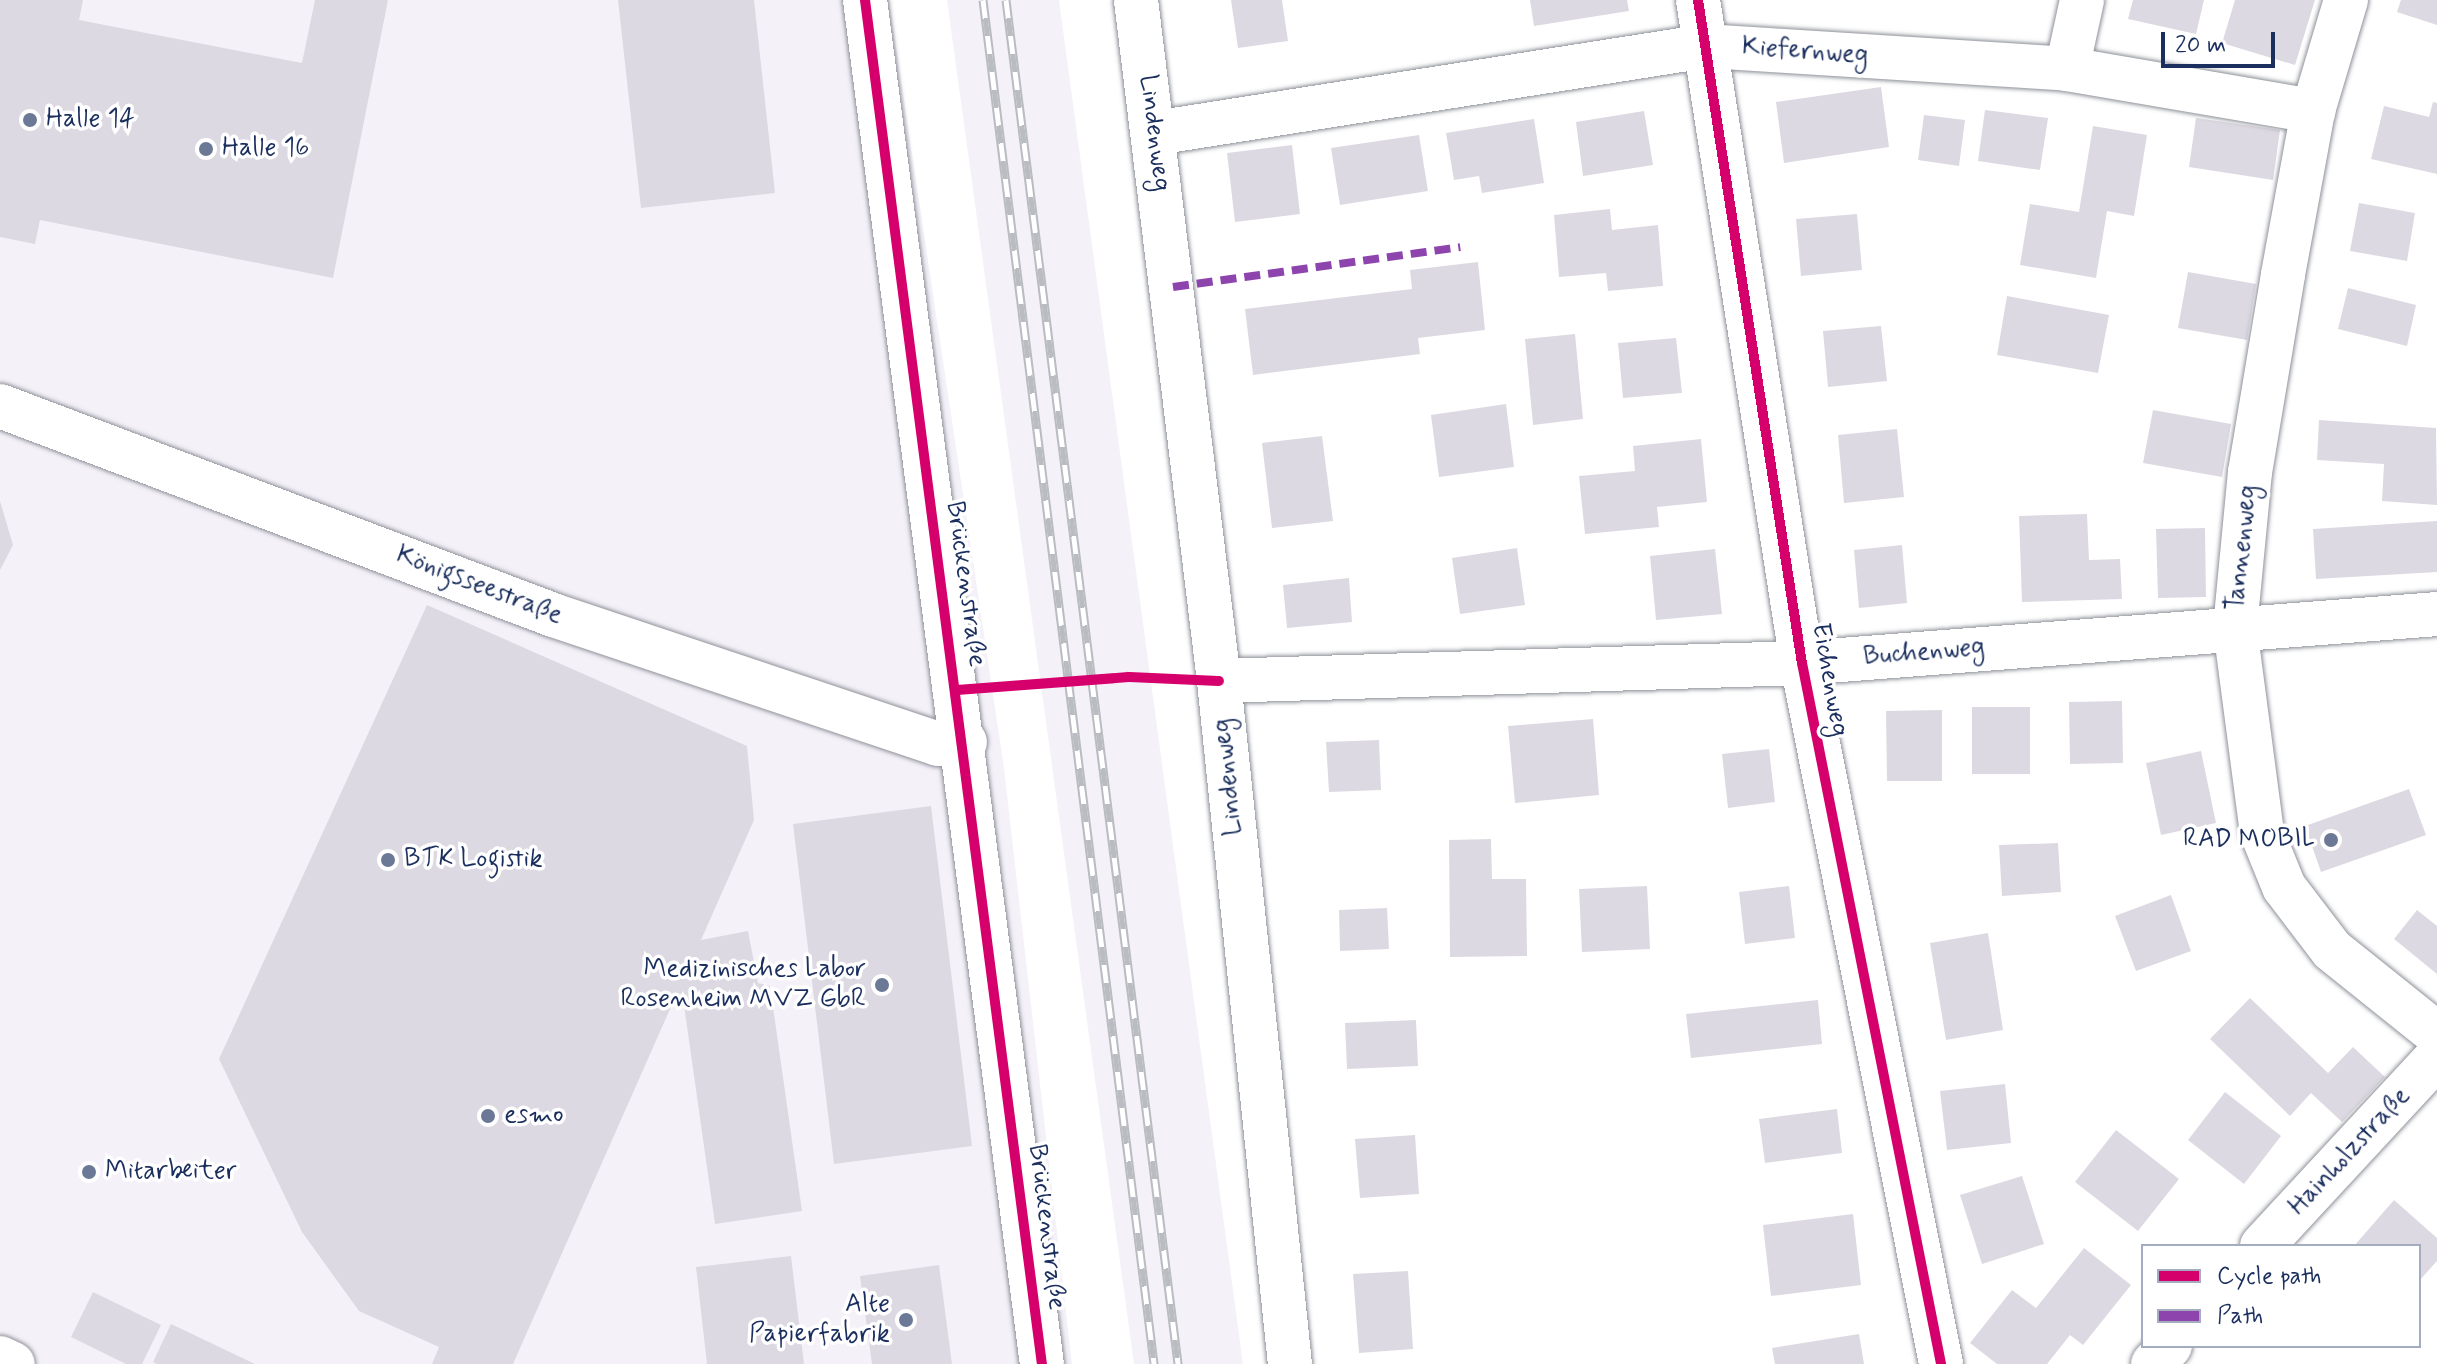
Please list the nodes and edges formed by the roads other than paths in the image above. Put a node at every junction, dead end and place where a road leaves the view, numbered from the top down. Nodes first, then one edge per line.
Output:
1 (865, 0) edge
2 (1136, 0) edge
3 (1698, 0) edge
4 (2082, 0) edge
5 (2346, 0) edge
6 (1706, 46) junction
7 (2067, 69) junction
8 (2313, 111) junction
9 (1155, 133) junction
10 (0, 406) edge
11 (2437, 614) edge
12 (2235, 628) junction
13 (1802, 663) junction
14 (1219, 681) junction
15 (965, 742) junction
16 (2437, 1034) edge
17 (2437, 1057) edge
18 (2264, 1244) edge
19 (2168, 1348) edge
20 (0, 1358) edge
21 (13, 1364) edge
22 (1042, 1364) edge
23 (1290, 1364) edge
24 (1941, 1364) edge
25 (2153, 1364) edge

1 - 15 street, Brückenstraße
2 - 9 street, Lindenweg
3 - 6 street, Eichenweg
4 - 7 street
5 - 8 street, Tannenweg
6 - 7 street, Kiefernweg
6 - 9 street, Kiefernweg
6 - 13 street, Eichenweg
7 - 8 street, Kiefernweg
8 - 12 street, Tannenweg
9 - 14 street, Lindenweg
10 - 15 street, Königsseestraße
11 - 12 street, Buchenweg
12 - 13 street, Buchenweg
12 - 16 street, Tannenweg
13 - 14 street, Buchenweg
13 - 24 street, Eichenweg
14 - 23 street, Lindenweg
15 - 22 street, Brückenstraße
17 - 18 street, Hainholzstraße
19 - 25 street
20 - 21 street

